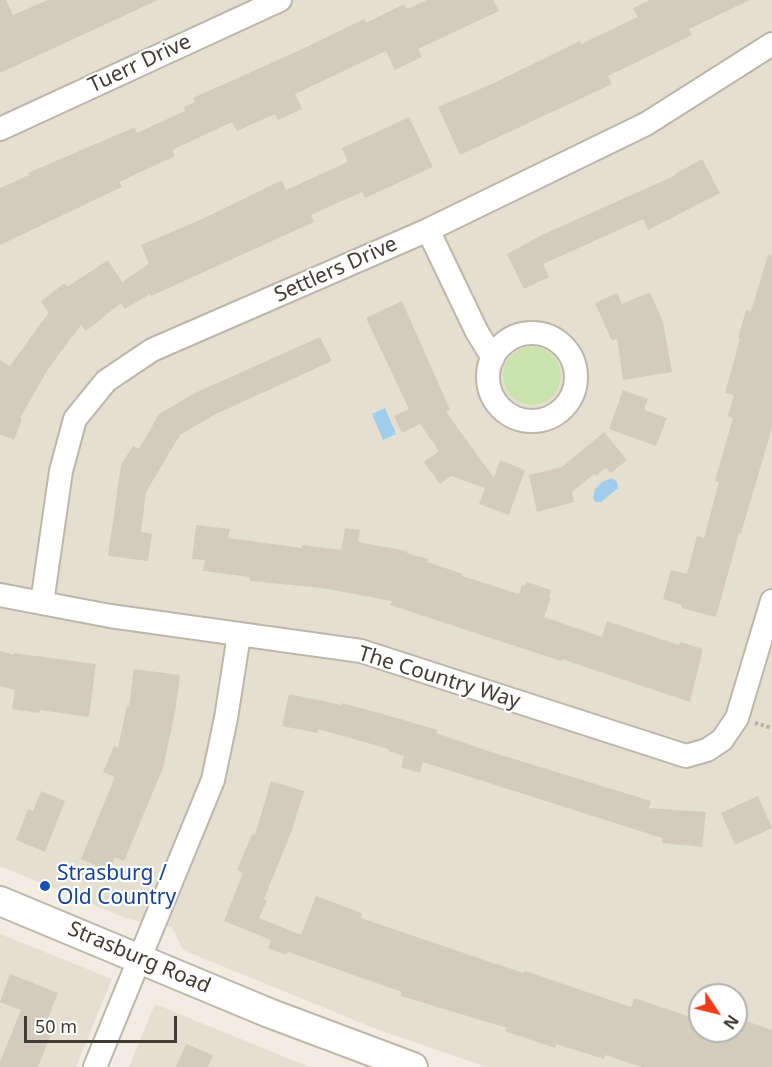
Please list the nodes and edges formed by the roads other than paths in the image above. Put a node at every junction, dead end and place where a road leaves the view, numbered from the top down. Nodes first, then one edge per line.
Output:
1 (280, 0) edge
2 (772, 44) edge
3 (0, 129) edge
4 (428, 230) junction
5 (493, 358) dead end
6 (0, 595) edge
7 (772, 601) edge
8 (42, 603) junction
9 (239, 635) junction
10 (0, 901) edge
11 (139, 958) junction
12 (95, 1067) edge
13 (413, 1067) edge

1 - 3 street, Tuerr Drive
2 - 4 street, Settlers Drive
4 - 5 street
4 - 8 street, Settlers Drive
6 - 8 street, The Country Way
7 - 9 street, The Country Way
8 - 9 street, The Country Way
9 - 11 street
10 - 11 street, Strasburg Road
11 - 12 street
11 - 13 street, Strasburg Road

